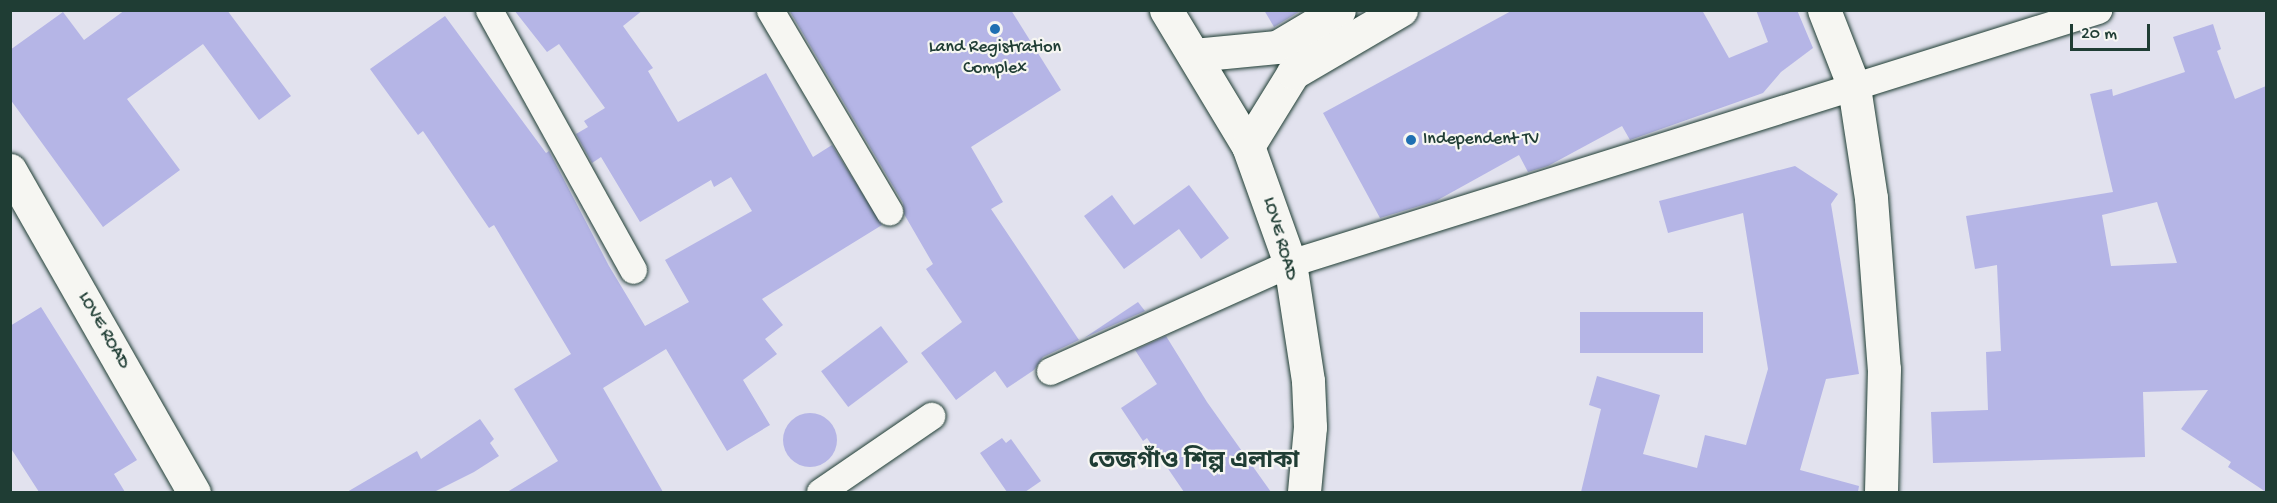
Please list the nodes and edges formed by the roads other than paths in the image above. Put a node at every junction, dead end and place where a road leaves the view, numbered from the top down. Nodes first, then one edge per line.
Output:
1 (489, 10) edge
2 (770, 10) edge
3 (1167, 10) edge
4 (1339, 10) edge
5 (1401, 10) edge
6 (1824, 10) edge
7 (2098, 10) edge
8 (1194, 54) junction
9 (1285, 60) junction
10 (1854, 87) junction
11 (1248, 146) junction
12 (10, 170) edge
13 (889, 212) dead end
14 (1290, 263) junction
15 (633, 270) dead end
16 (1050, 371) dead end
17 (932, 416) dead end
18 (194, 492) edge
19 (820, 492) edge
20 (1304, 492) edge
21 (1881, 492) edge

1 - 15 street
2 - 13 street
3 - 8 main road, LOVE ROAD
4 - 9 main road
5 - 9 main road
6 - 10 main road
7 - 10 street
8 - 9 main road
8 - 11 main road, LOVE ROAD
9 - 11 main road
10 - 14 street
10 - 21 main road
11 - 14 main road, LOVE ROAD
12 - 18 main road, LOVE ROAD
14 - 16 street
14 - 20 main road, LOVE ROAD
17 - 19 street

